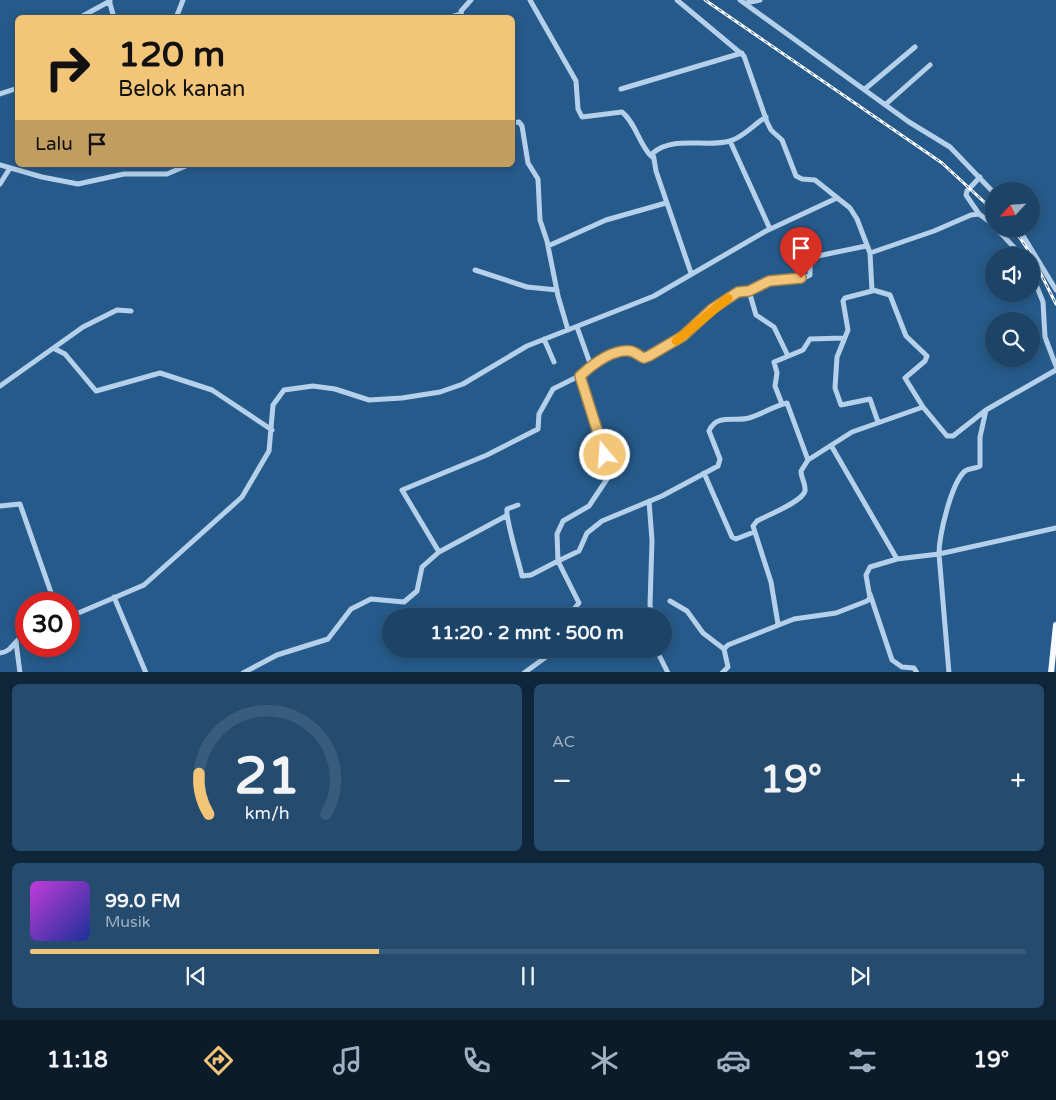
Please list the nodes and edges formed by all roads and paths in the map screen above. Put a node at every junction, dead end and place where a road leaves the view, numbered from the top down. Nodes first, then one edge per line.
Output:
1 (109, 0) edge
2 (183, 0) edge
3 (471, 0) edge
4 (530, 0) edge
5 (677, 0) edge
6 (760, 0) edge
7 (743, 1) edge
8 (84, 15) edge
9 (113, 15) edge
10 (177, 15) edge
11 (461, 15) edge
12 (915, 47) dead end
13 (742, 53) junction
14 (930, 65) dead end
15 (15, 89) edge
16 (622, 89) dead end
17 (865, 89) junction
18 (0, 94) edge
19 (886, 104) junction
20 (766, 116) junction
21 (515, 123) edge
22 (730, 141) junction
23 (652, 157) junction
24 (0, 165) edge
25 (183, 167) edge
26 (10, 168) junction
27 (980, 177) junction
28 (985, 183) edge
29 (0, 184) edge
30 (837, 198) junction
31 (666, 203) junction
32 (979, 214) junction
33 (985, 218) edge
34 (770, 229) junction
35 (1024, 238) edge
36 (548, 246) junction
37 (866, 246) junction
38 (870, 253) junction
39 (475, 270) dead end
40 (691, 273) junction
41 (556, 290) junction
42 (872, 290) junction
43 (1056, 290) edge
44 (749, 291) junction
45 (1040, 294) edge
46 (131, 311) dead end
47 (576, 326) junction
48 (568, 330) junction
49 (844, 338) junction
50 (544, 339) junction
51 (55, 349) junction
52 (788, 356) junction
53 (554, 362) dead end
54 (591, 366) junction
55 (1056, 368) edge
56 (580, 376) junction
57 (0, 386) edge
58 (782, 404) junction
59 (923, 407) junction
60 (986, 410) junction
61 (878, 422) junction
62 (272, 430) junction
63 (832, 447) junction
64 (808, 460) junction
65 (704, 473) junction
66 (649, 501) junction
67 (518, 505) dead end
68 (0, 506) edge
69 (506, 516) junction
70 (1056, 528) edge
71 (754, 532) junction
72 (439, 552) junction
73 (939, 554) junction
74 (897, 558) junction
75 (558, 561) junction
76 (50, 592) edge
77 (870, 594) junction
78 (114, 597) junction
79 (670, 601) dead end
80 (575, 608) edge
81 (651, 608) edge
82 (80, 612) edge
83 (778, 624) junction
84 (1056, 625) edge
85 (15, 643) edge
86 (724, 649) junction
87 (0, 653) edge
88 (18, 657) edge
89 (544, 658) edge
90 (661, 658) edge
91 (20, 672) edge
92 (146, 672) edge
93 (243, 672) edge
94 (524, 672) edge
95 (668, 672) edge
96 (722, 672) edge
97 (917, 672) edge
98 (949, 672) edge
99 (1051, 672) edge

1 - 8 street
1 - 9 street
2 - 10 street
3 - 11 street
4 - 23 street
5 - 13 street
6 - 7 street
7 - 17 street
12 - 17 street
13 - 16 street
13 - 20 street
14 - 19 street
15 - 18 street
17 - 19 street
19 - 27 street
20 - 22 street
20 - 30 street
21 - 36 street
22 - 23 street
22 - 34 street
23 - 31 street
24 - 26 street
25 - 26 street
26 - 29 street
27 - 28 street
27 - 32 street
30 - 34 street
30 - 37 street
31 - 36 street
31 - 40 street
32 - 33 street
32 - 38 street
34 - 40 street
35 - 43 street
36 - 41 street
37 - 38 street
37 - 44 street
38 - 42 street
39 - 41 street
40 - 47 street
41 - 48 street
42 - 49 street
42 - 59 street
44 - 52 street
44 - 54 street
45 - 55 street
46 - 51 street
47 - 48 street
47 - 54 street
48 - 50 street
49 - 52 street
49 - 61 street
50 - 53 street
50 - 62 street
51 - 57 street
51 - 62 street
52 - 58 street
54 - 56 street
55 - 60 street
56 - 72 street
56 - 75 street
58 - 64 street
58 - 65 street
59 - 60 street
59 - 61 street
60 - 73 street
61 - 63 street
62 - 78 street
63 - 64 street
63 - 74 street
64 - 71 street
65 - 66 street
65 - 71 street
66 - 75 street
66 - 81 street
67 - 69 street
68 - 76 street
69 - 72 street
69 - 75 street
70 - 73 street
71 - 83 street
72 - 93 street
73 - 74 street
73 - 98 street
74 - 77 street
75 - 80 street
77 - 83 street
77 - 97 street
78 - 82 street
78 - 92 street
79 - 86 street
83 - 86 street
84 - 99 main road
85 - 87 street
86 - 96 street
88 - 91 street
89 - 94 street
90 - 95 street

